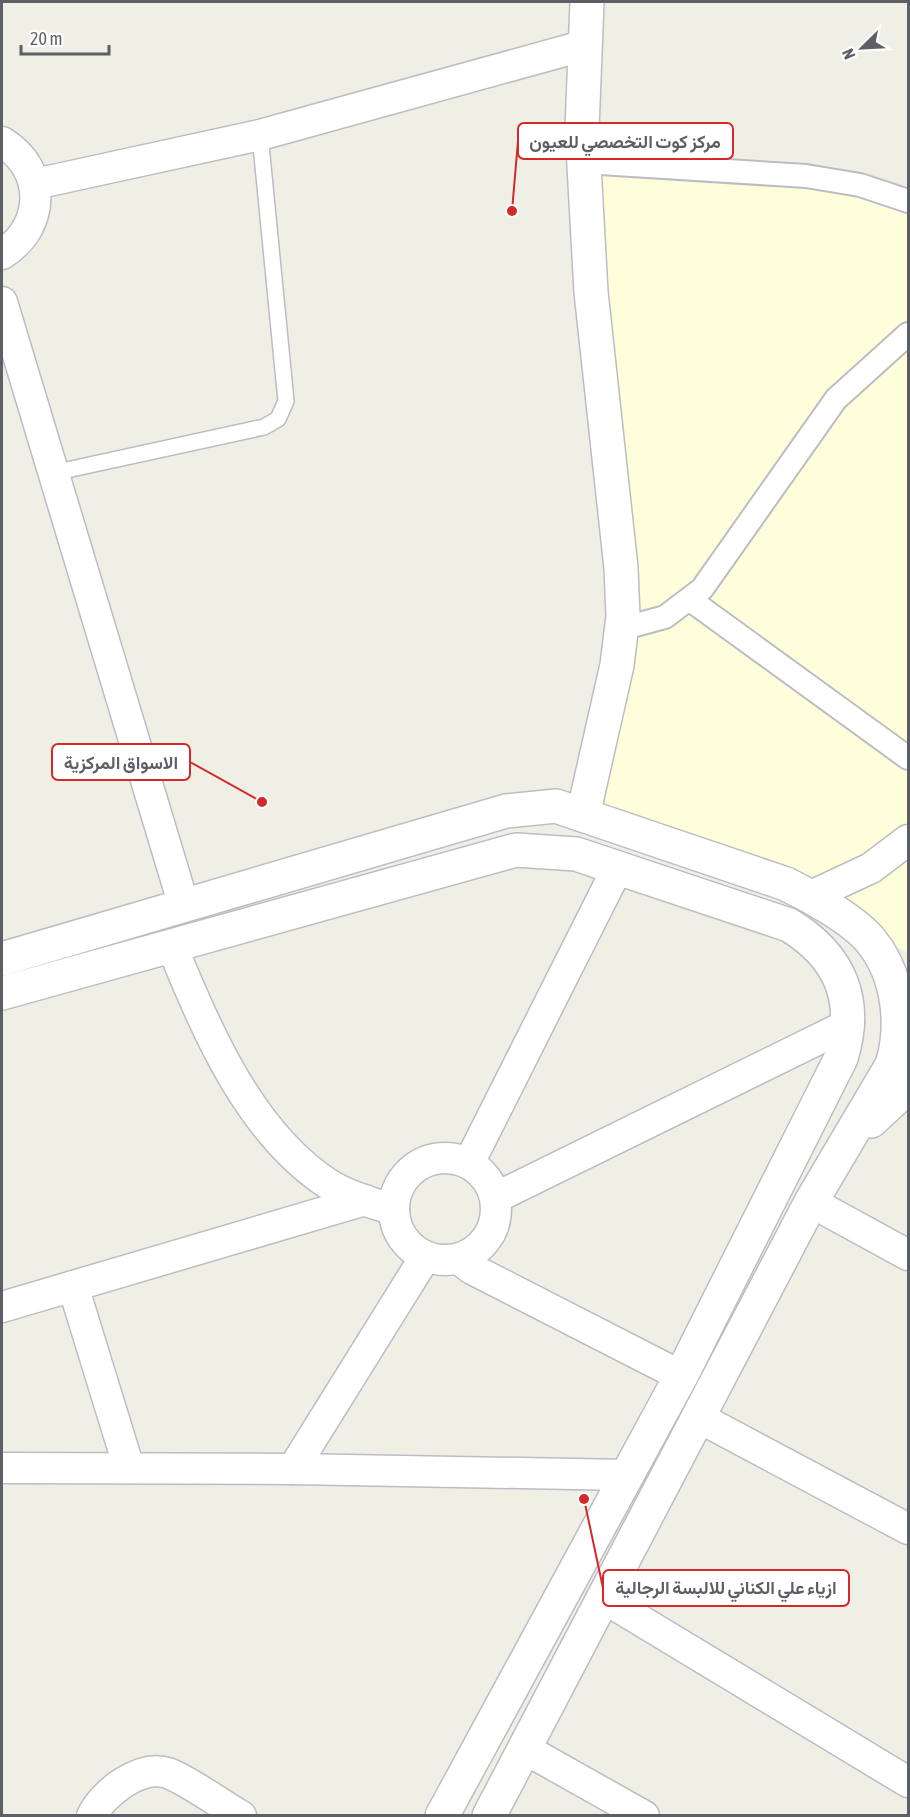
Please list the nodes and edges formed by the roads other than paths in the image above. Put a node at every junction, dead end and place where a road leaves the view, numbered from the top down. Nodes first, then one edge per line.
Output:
1 (587, 2) edge
2 (586, 45) junction
3 (260, 135) junction
4 (2, 142) edge
5 (584, 162) junction
6 (34, 184) junction
7 (909, 201) edge
8 (2, 254) edge
9 (2, 302) edge
10 (909, 334) edge
11 (53, 473) junction
12 (688, 599) junction
13 (621, 629) junction
14 (909, 758) edge
15 (584, 814) junction
16 (909, 840) edge
17 (617, 868) junction
18 (811, 896) junction
19 (184, 906) junction
20 (172, 946) junction
21 (2, 959) edge
22 (2, 993) edge
23 (849, 1024) junction
24 (909, 1087) edge
25 (834, 1160) junction
26 (469, 1164) junction
27 (495, 1198) junction
28 (365, 1200) junction
29 (811, 1202) junction
30 (394, 1210) junction
31 (909, 1255) edge
32 (425, 1257) junction
33 (459, 1259) junction
34 (74, 1286) junction
35 (2, 1307) edge
36 (681, 1376) junction
37 (698, 1418) junction
38 (2, 1467) edge
39 (129, 1468) junction
40 (293, 1469) junction
41 (627, 1476) junction
42 (909, 1529) edge
43 (605, 1599) junction
44 (525, 1749) junction
45 (909, 1782) edge
46 (92, 1815) edge
47 (241, 1815) edge
48 (442, 1815) edge
49 (489, 1815) edge
50 (644, 1815) edge

1 - 2 street
2 - 3 street
2 - 5 street
3 - 6 street
3 - 11 lane
4 - 6 street
5 - 7 street
5 - 13 street
6 - 8 street
9 - 11 street
10 - 12 street
11 - 19 street
12 - 13 street
12 - 14 street
13 - 15 street
15 - 18 street
15 - 19 street
16 - 18 street
17 - 20 street
17 - 23 street
17 - 26 street
18 - 25 street
19 - 21 street
20 - 22 street
20 - 28 street
23 - 27 street
23 - 36 street
24 - 25 street
25 - 29 street
26 - 27 street
26 - 30 street
27 - 33 street
28 - 30 street
28 - 34 street
29 - 31 street
29 - 37 street
30 - 32 street
32 - 33 street
32 - 40 street
33 - 36 street
34 - 35 street
34 - 39 street
36 - 41 street
37 - 42 street
37 - 43 street
38 - 39 street
39 - 40 street
40 - 41 street
41 - 48 street
43 - 44 street
43 - 45 street
44 - 49 street
44 - 50 street
46 - 47 street

